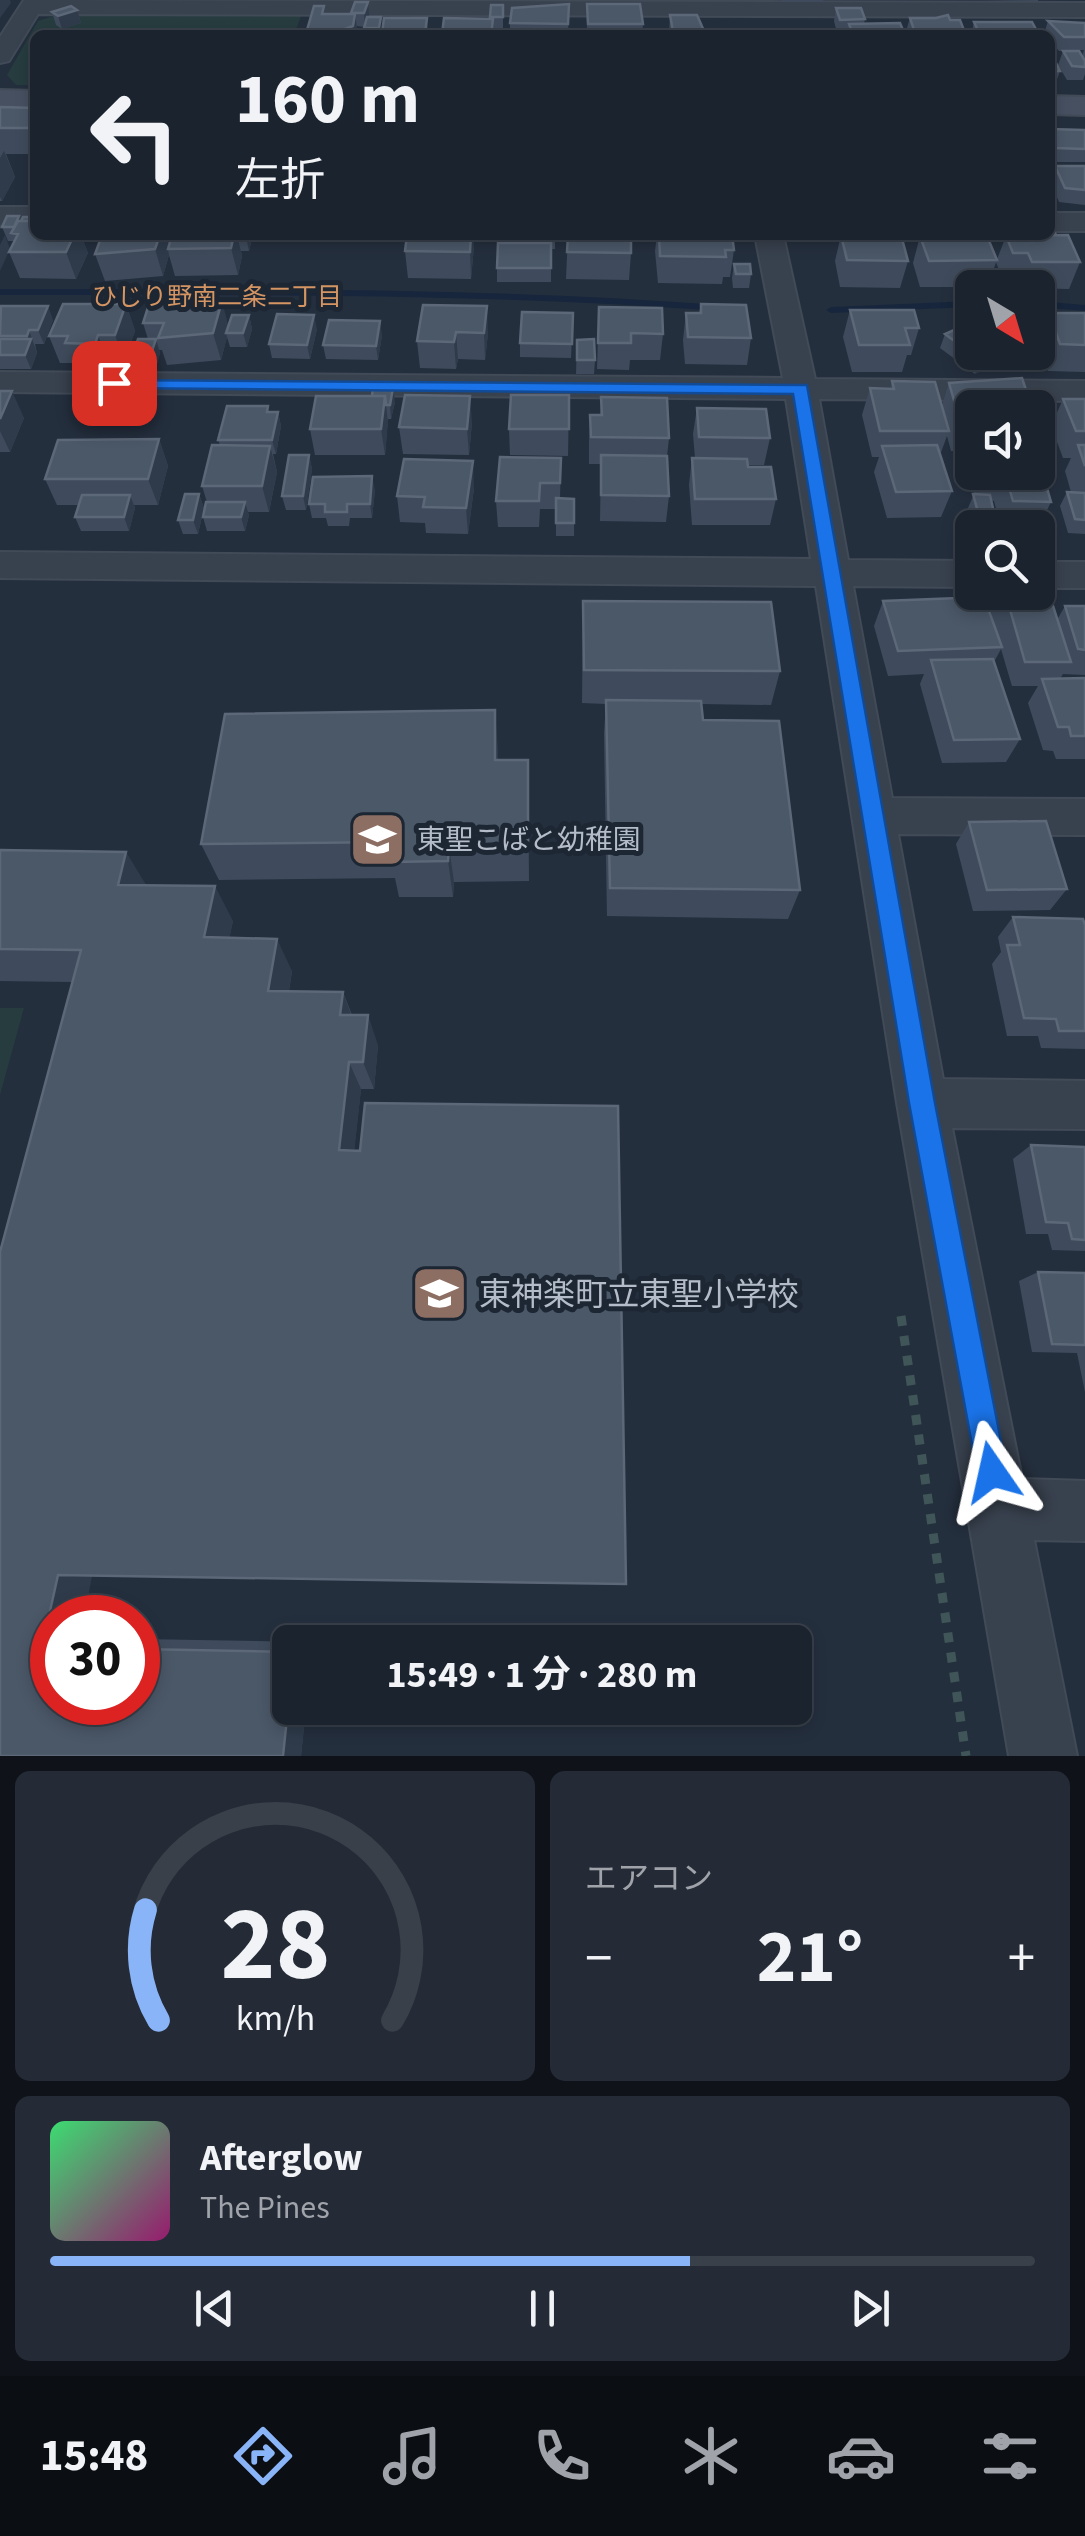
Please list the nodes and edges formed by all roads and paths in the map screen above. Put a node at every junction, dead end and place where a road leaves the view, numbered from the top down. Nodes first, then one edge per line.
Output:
1 (32, 4) edge
2 (945, 5) edge
3 (1085, 10) edge
4 (731, 15) edge
5 (0, 56) edge
6 (0, 100) edge
7 (30, 100) edge
8 (1055, 106) edge
9 (1085, 106) edge
10 (0, 216) edge
11 (30, 216) edge
12 (1055, 222) edge
13 (1085, 222) edge
14 (770, 240) edge
15 (0, 382) edge
16 (801, 389) junction
17 (1085, 390) edge
18 (0, 565) edge
19 (832, 573) junction
20 (955, 574) edge
21 (1055, 575) edge
22 (1085, 576) edge
23 (875, 816) junction
24 (1085, 817) edge
25 (922, 1103) junction
26 (1085, 1105) edge
27 (899, 1306) dead end
28 (999, 1509) junction
29 (1085, 1511) edge
30 (966, 1756) edge
31 (1043, 1756) edge

1 - 4 street
1 - 5 street
2 - 3 street
2 - 4 street
6 - 7 street
8 - 9 street
10 - 11 street
12 - 13 street
14 - 16 street
15 - 16 street
16 - 17 street
16 - 19 street
18 - 19 street
19 - 20 street
19 - 23 street
21 - 22 street
23 - 24 street
23 - 25 street
25 - 26 street
25 - 28 street
27 - 30 path
28 - 29 street
28 - 31 street

